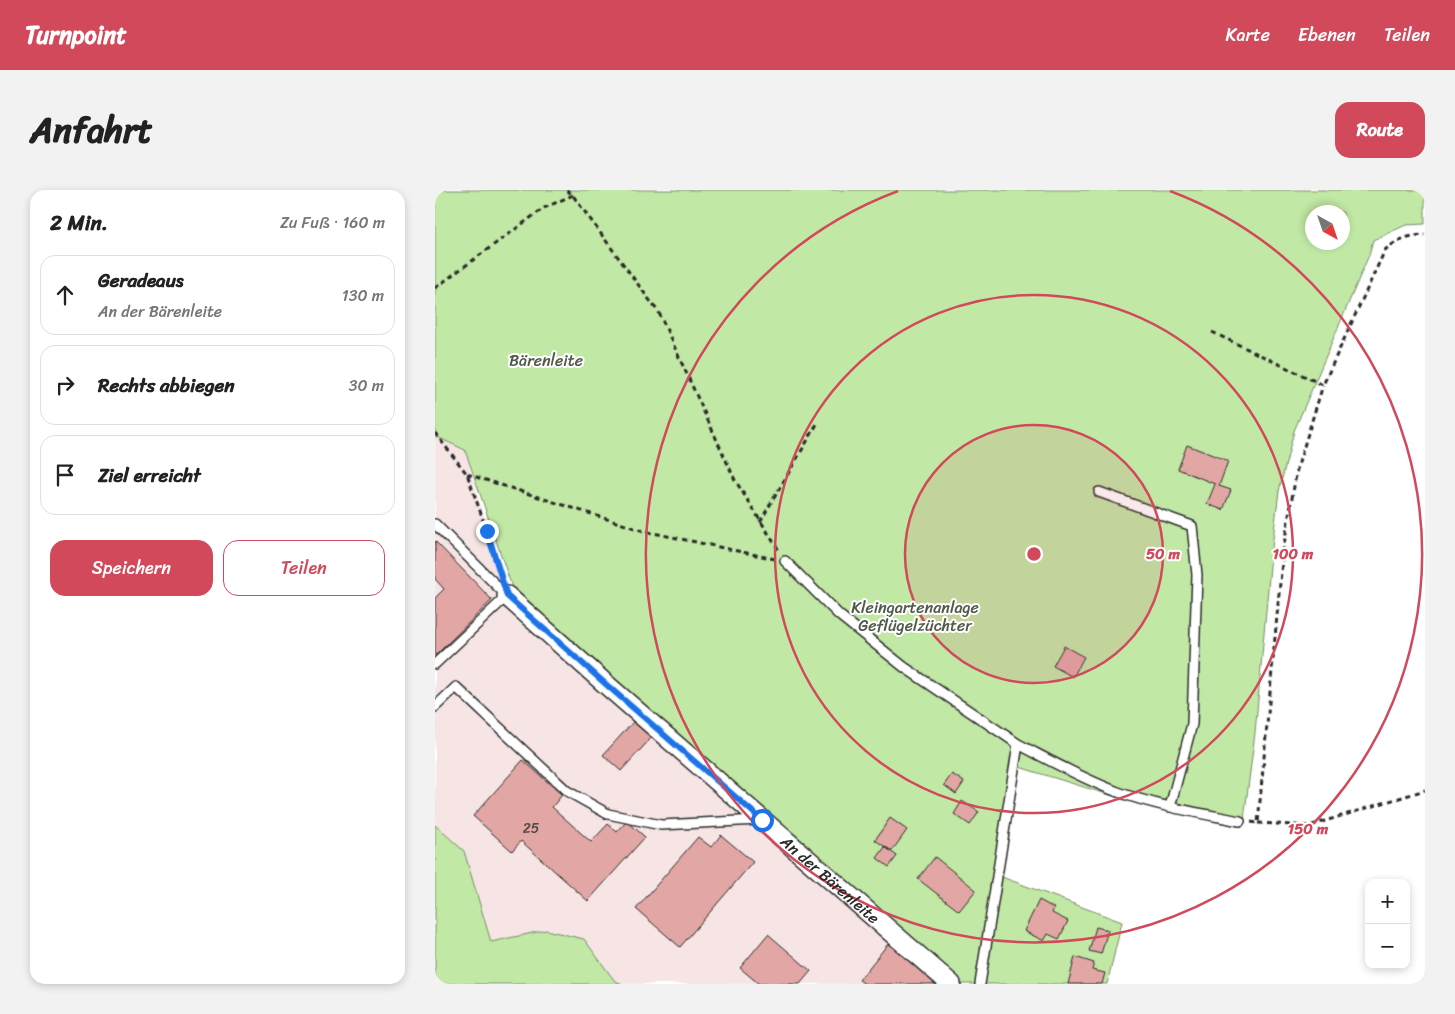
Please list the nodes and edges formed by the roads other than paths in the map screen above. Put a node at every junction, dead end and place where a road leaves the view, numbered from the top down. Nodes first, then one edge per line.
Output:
1 (1099, 492) dead end
2 (435, 524) edge
3 (785, 561) road end
4 (507, 596) junction
5 (435, 664) edge
6 (435, 707) edge
7 (1018, 744) junction
8 (1170, 807) junction
9 (762, 820) junction
10 (1240, 821) road end
11 (951, 984) edge
12 (981, 984) edge

1 - 8 lane
2 - 4 lane
3 - 7 lane
4 - 5 lane
4 - 9 street, An der Bärenleite
6 - 9 lane
7 - 8 lane
7 - 12 lane
8 - 10 lane
9 - 11 street, An der Bärenleite

